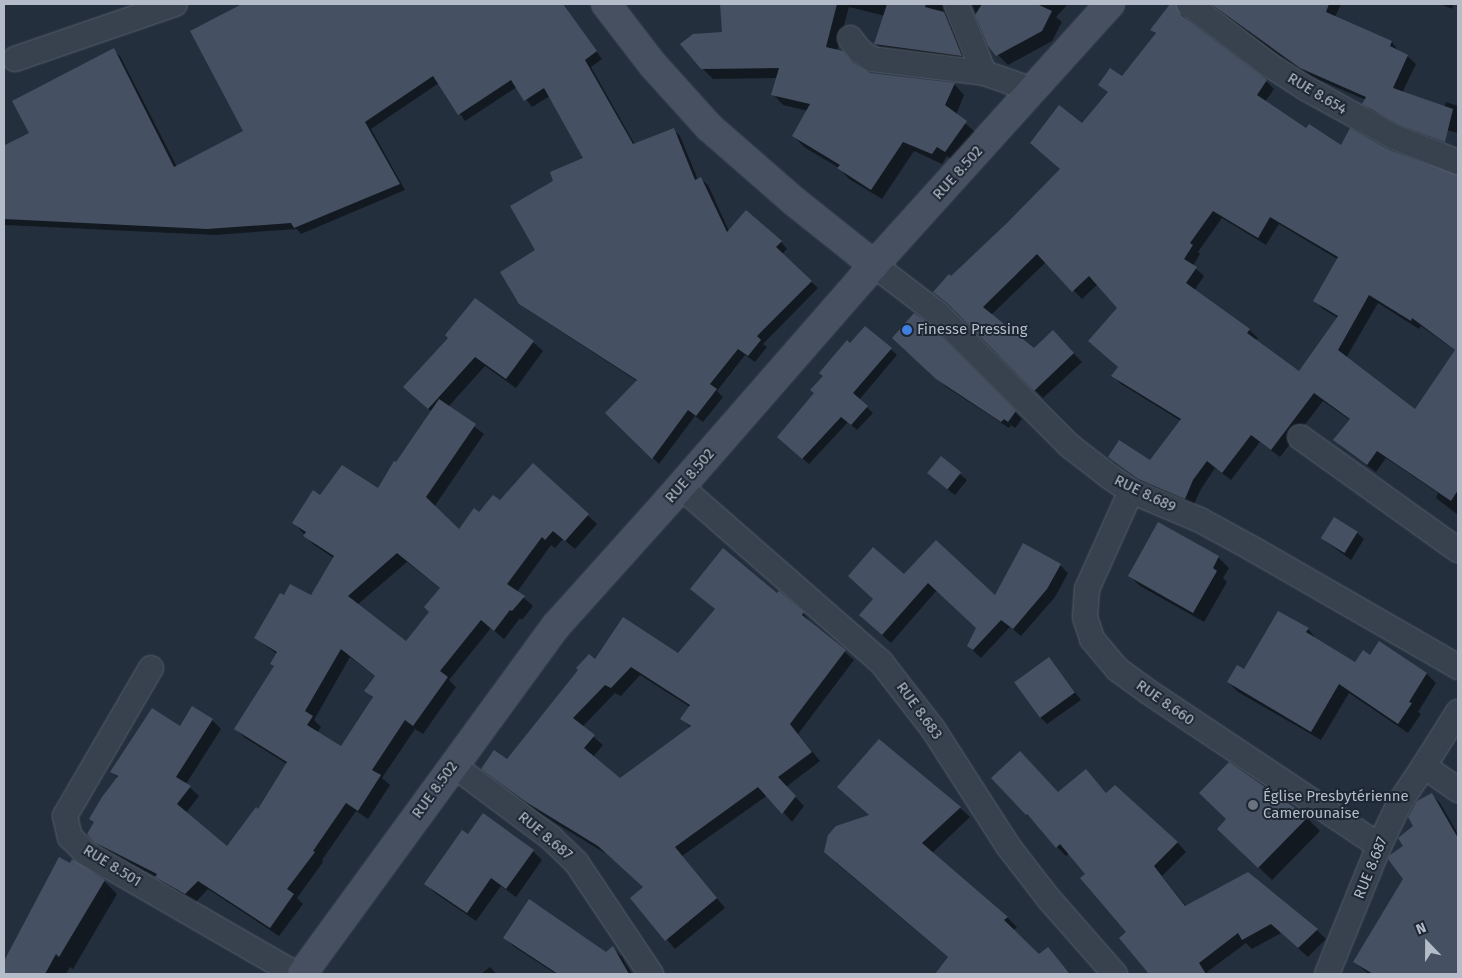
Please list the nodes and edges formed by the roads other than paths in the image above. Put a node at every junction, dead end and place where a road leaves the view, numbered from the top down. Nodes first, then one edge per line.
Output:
1 (175, 4) edge
2 (606, 4) edge
3 (956, 4) edge
4 (1110, 4) edge
5 (1189, 4) edge
6 (850, 38) dead end
7 (15, 59) dead end
8 (984, 73) junction
9 (1033, 90) junction
10 (1458, 162) edge
11 (874, 265) junction
12 (1300, 437) dead end
13 (681, 487) junction
14 (1131, 491) junction
15 (1458, 550) edge
16 (1458, 667) edge
17 (151, 668) dead end
18 (1458, 712) edge
19 (453, 765) junction
20 (1424, 766) junction
21 (1458, 790) edge
22 (1378, 846) junction
23 (296, 974) edge
24 (302, 974) edge
25 (652, 974) edge
26 (1114, 974) edge
27 (1326, 974) edge

1 - 7 street
2 - 11 main road
3 - 8 street
4 - 9 main road, RUE 8.502
5 - 10 street, RUE 8.654
6 - 8 street
8 - 9 street
9 - 11 main road, RUE 8.502
11 - 13 main road, RUE 8.502
11 - 14 street, RUE 8.689
12 - 15 street
13 - 19 main road, RUE 8.502
13 - 26 street, RUE 8.683
14 - 16 street, RUE 8.689
14 - 22 street, RUE 8.660
17 - 23 street, RUE 8.501
18 - 20 street, RUE 8.687
19 - 24 main road, RUE 8.502
19 - 25 street, RUE 8.687
20 - 21 street
20 - 22 street, RUE 8.687
22 - 27 street, RUE 8.687

